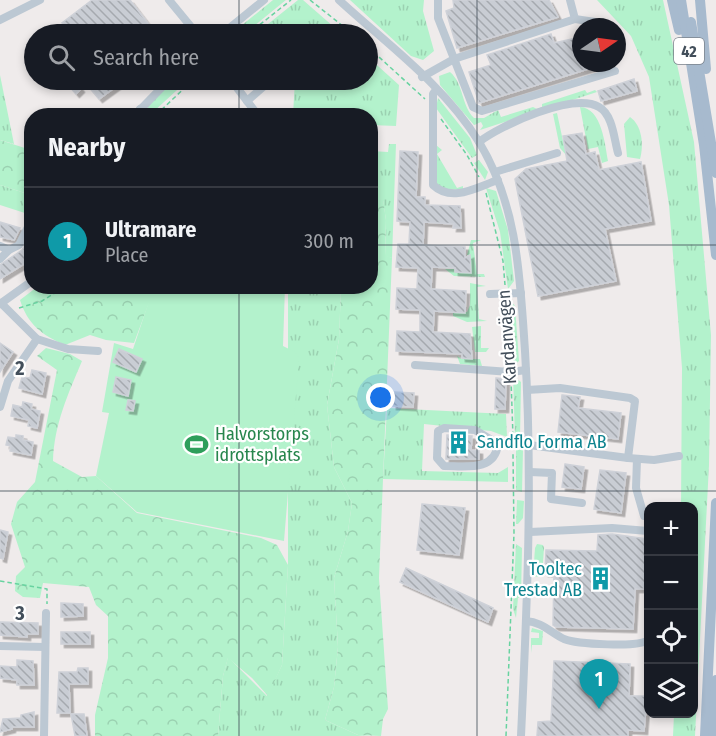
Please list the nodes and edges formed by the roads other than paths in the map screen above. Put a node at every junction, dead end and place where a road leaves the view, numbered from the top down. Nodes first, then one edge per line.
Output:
1 (40, 0) edge
2 (169, 0) edge
3 (264, 0) edge
4 (339, 0) edge
5 (438, 0) edge
6 (570, 0) edge
7 (672, 0) edge
8 (681, 0) edge
9 (687, 0) edge
10 (700, 0) edge
11 (575, 18) edge
12 (572, 19) edge
13 (0, 20) edge
14 (189, 24) edge
15 (234, 24) edge
16 (365, 24) edge
17 (378, 36) edge
18 (454, 59) junction
19 (612, 72) edge
20 (422, 76) junction
21 (159, 90) edge
22 (239, 90) edge
23 (260, 90) edge
24 (436, 90) junction
25 (247, 101) junction
26 (697, 103) junction
27 (141, 108) edge
28 (252, 108) edge
29 (711, 135) junction
30 (479, 142) junction
31 (557, 153) dead end
32 (618, 153) dead end
33 (716, 173) edge
34 (496, 176) junction
35 (24, 236) edge
36 (0, 246) edge
37 (9, 250) junction
38 (716, 255) edge
39 (0, 259) edge
40 (24, 287) edge
41 (490, 294) dead end
42 (521, 294) junction
43 (1, 303) edge
44 (37, 339) junction
45 (98, 351) dead end
46 (415, 365) dead end
47 (526, 370) junction
48 (527, 390) junction
49 (2, 391) edge
50 (0, 407) edge
51 (498, 444) junction
52 (530, 445) junction
53 (679, 456) dead end
54 (633, 458) junction
55 (530, 472) junction
56 (582, 503) dead end
57 (716, 503) edge
58 (644, 516) dead end
59 (644, 531) edge
60 (530, 532) junction
61 (46, 613) road end
62 (526, 621) junction
63 (644, 641) edge
64 (0, 646) edge
65 (45, 647) junction
66 (716, 680) edge
67 (43, 736) edge
68 (521, 736) edge
69 (705, 736) edge
70 (713, 736) edge

1 - 13 street
2 - 14 street
3 - 15 street
4 - 16 street, Kardanvägen
5 - 18 street
6 - 11 street
7 - 26 main road
8 - 26 main road, 42
9 - 29 main road, 42
10 - 29 main road
12 - 18 street
17 - 20 street, Kardanvägen
18 - 19 street
18 - 20 street
20 - 24 street, Kardanvägen
21 - 27 street
22 - 25 street
23 - 25 street
24 - 30 street, Kardanvägen
24 - 34 street
25 - 28 street
26 - 38 main road, 42
29 - 33 main road, 42
30 - 32 street
30 - 34 street, Kardanvägen
31 - 34 street
34 - 42 street, Kardanvägen
35 - 37 street
36 - 37 street
37 - 39 street
40 - 43 street
41 - 42 street
42 - 47 street, Kardanvägen
43 - 44 street
44 - 45 street
44 - 49 street
46 - 47 street
47 - 48 street, Kardanvägen
48 - 52 street, Kardanvägen
48 - 54 street
49 - 50 street
51 - 51 street
51 - 52 street
52 - 54 street
52 - 55 street, Kardanvägen
53 - 54 street
54 - 58 street
55 - 56 street
55 - 60 street, Kardanvägen
57 - 69 main road
59 - 60 street
60 - 62 street, Kardanvägen
61 - 65 street
62 - 63 street
62 - 68 street, Kardanvägen
64 - 65 street
65 - 67 street
66 - 70 main road

